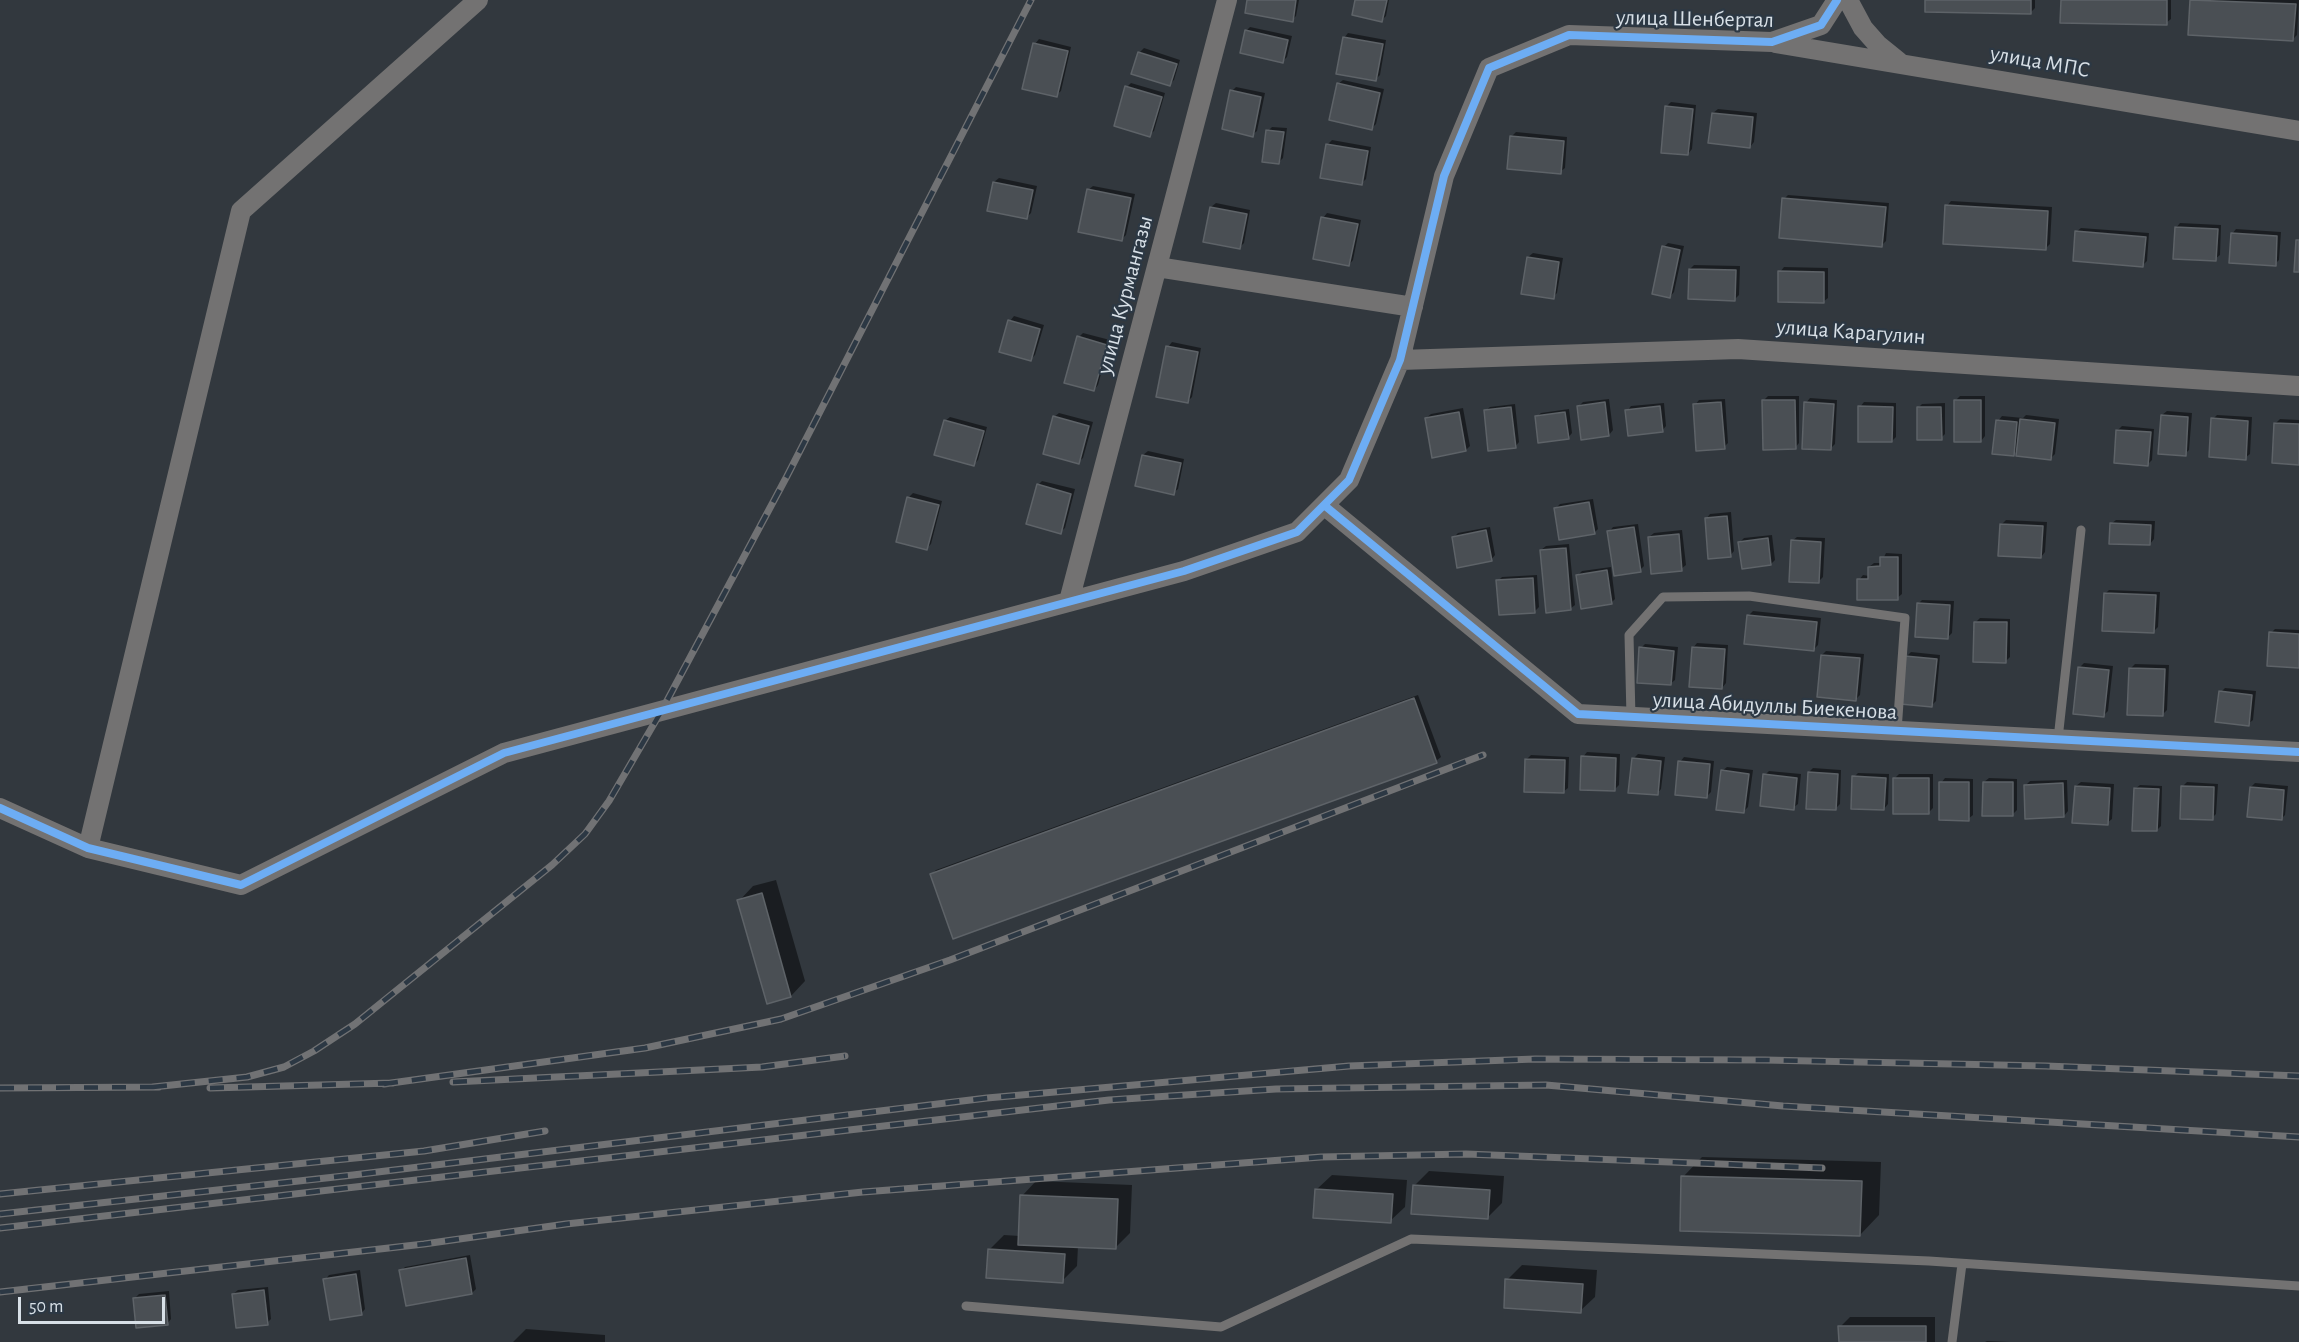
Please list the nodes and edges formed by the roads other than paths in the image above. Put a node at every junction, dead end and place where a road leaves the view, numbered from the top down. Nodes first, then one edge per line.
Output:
1 (478, 0) edge
2 (1227, 0) edge
3 (1837, 0) edge
4 (1848, 0) edge
5 (1772, 42) junction
6 (1901, 63) junction
7 (2299, 131) edge
8 (1157, 267) junction
9 (1413, 307) junction
10 (1400, 360) junction
11 (2299, 386) edge
12 (1324, 505) junction
13 (2081, 530) dead end
14 (1069, 602) junction
15 (1631, 717) junction
16 (1897, 731) junction
17 (2058, 739) junction
18 (2299, 752) edge
19 (0, 808) edge
20 (88, 848) junction
21 (1962, 1264) junction
22 (2299, 1286) edge
23 (966, 1306) dead end
24 (1953, 1342) edge

1 - 20 street
2 - 8 street, улица Курмангазы
3 - 5 street, улица Шенбертал
4 - 6 street
5 - 6 street, улица МПС
5 - 9 street, улица Шенбертал
6 - 7 street, улица МПС
8 - 9 street
8 - 14 street, улица Курмангазы
9 - 10 street, улица Шенбертал
10 - 11 street, улица Карагулин
10 - 12 street, улица Шенбертал
12 - 14 street, улица Шенбертал
12 - 15 street, улица Абидуллы Биекенова
13 - 17 lane
14 - 20 street, улица Шенбертал
15 - 16 street, улица Абидуллы Биекенова
15 - 16 lane
16 - 17 street, улица Абидуллы Биекенова
17 - 18 street, улица Абидуллы Биекенова
19 - 20 street, улица Шенбертал
21 - 22 lane
21 - 23 lane
21 - 24 lane

